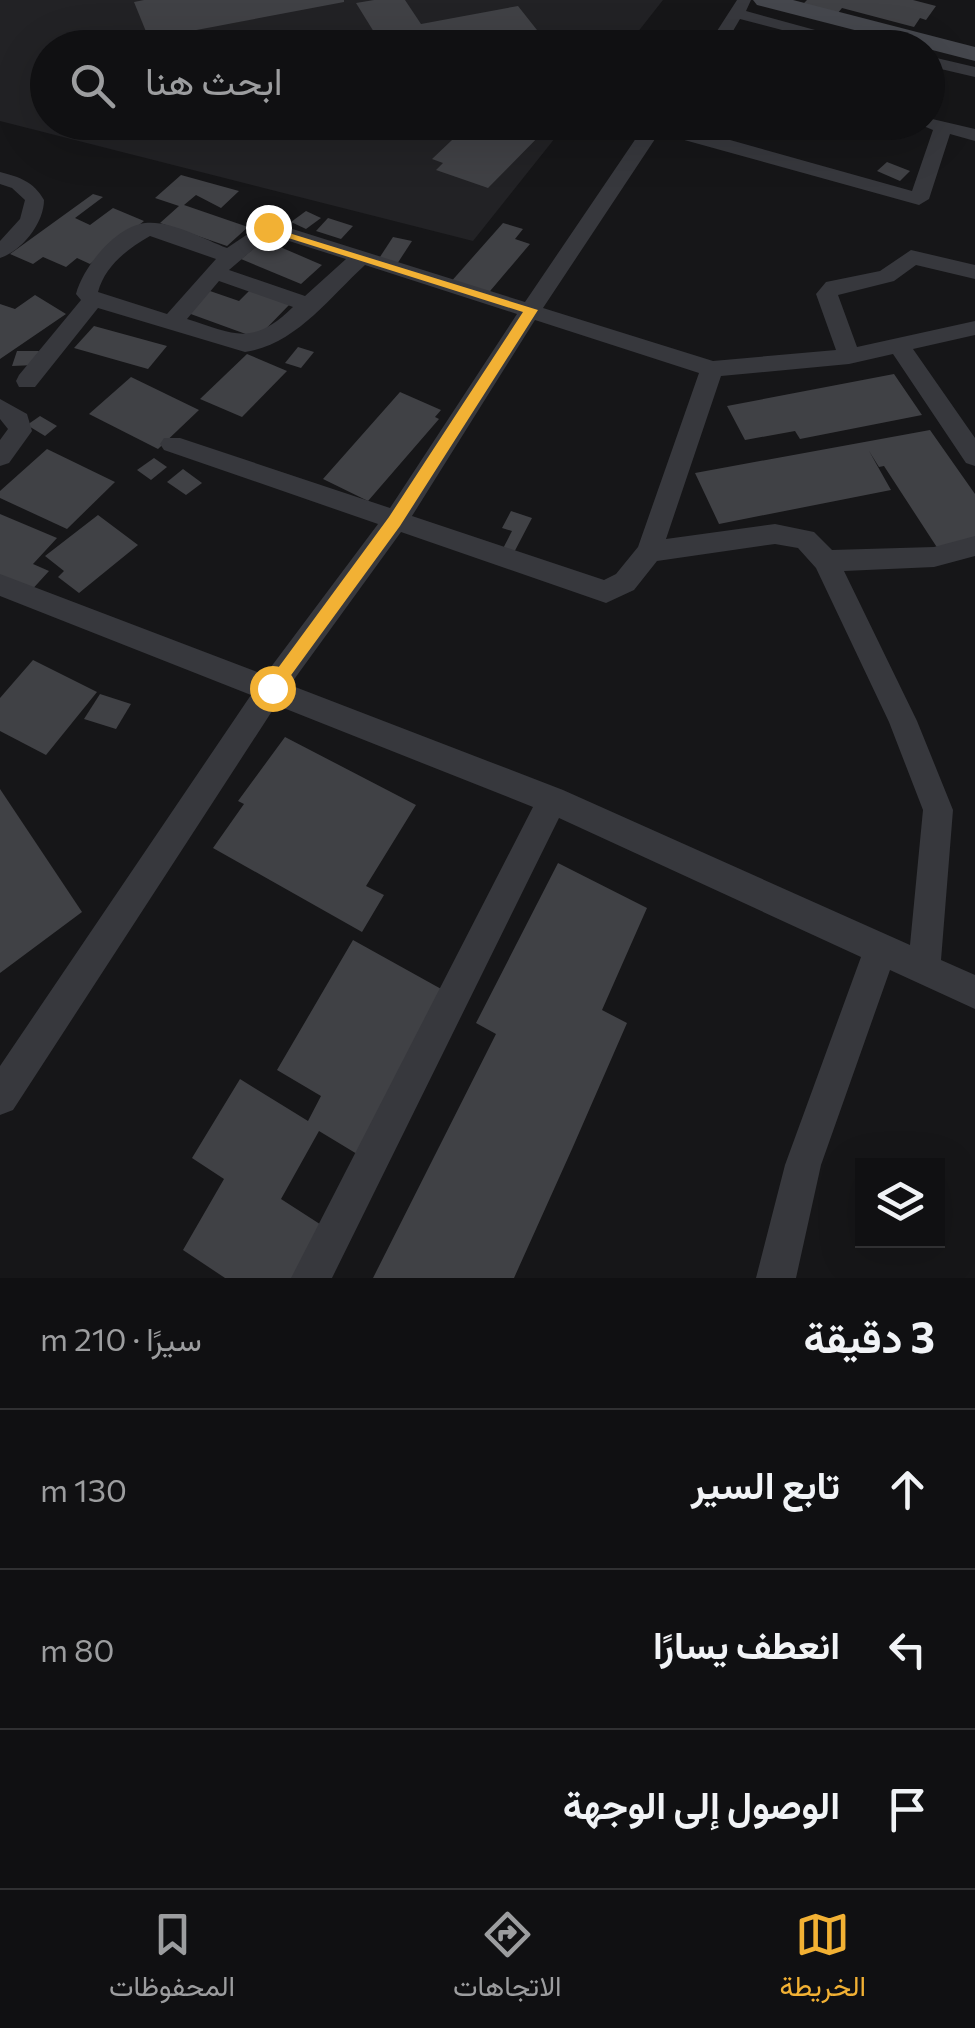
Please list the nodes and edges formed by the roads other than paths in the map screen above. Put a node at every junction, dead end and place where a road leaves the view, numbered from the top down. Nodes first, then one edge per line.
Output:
1 (765, 0) edge
2 (741, 7) edge
3 (726, 30) edge
4 (815, 30) edge
5 (882, 30) edge
6 (945, 46) edge
7 (975, 54) edge
8 (945, 65) edge
9 (975, 72) edge
10 (945, 127) edge
11 (975, 135) edge
12 (645, 140) edge
13 (712, 140) edge
14 (939, 140) edge
15 (0, 178) edge
16 (0, 252) edge
17 (359, 259) junction
18 (222, 265) junction
19 (975, 272) edge
20 (93, 299) junction
21 (308, 305) junction
22 (531, 310) junction
23 (172, 322) junction
24 (975, 328) edge
25 (900, 348) junction
26 (849, 356) junction
27 (712, 368) junction
28 (27, 381) dead end
29 (0, 407) edge
30 (172, 444) dead end
31 (0, 457) edge
32 (975, 457) edge
33 (394, 522) junction
34 (975, 546) edge
35 (649, 552) junction
36 (826, 561) junction
37 (0, 584) edge
38 (272, 688) junction
39 (552, 800) junction
40 (881, 948) junction
41 (924, 969) junction
42 (975, 992) edge
43 (0, 1096) edge
44 (311, 1278) edge
45 (776, 1278) edge

1 - 5 main road
2 - 3 street
2 - 4 street
6 - 7 main road
8 - 9 street
10 - 11 street
12 - 22 street
13 - 14 street
15 - 16 street
17 - 18 street
17 - 21 street
17 - 22 street
18 - 20 street
18 - 21 street
18 - 23 street
19 - 26 street
20 - 23 street
20 - 28 street
21 - 23 street
22 - 27 street
22 - 33 street
24 - 25 street
25 - 26 street
25 - 32 street
26 - 27 street
27 - 35 street
29 - 31 street
30 - 33 street
33 - 35 street
33 - 38 street
34 - 36 street
35 - 36 street
36 - 41 street
37 - 38 street
38 - 39 street
38 - 43 street
39 - 40 street
39 - 44 street
40 - 41 street
40 - 45 street
41 - 42 street

